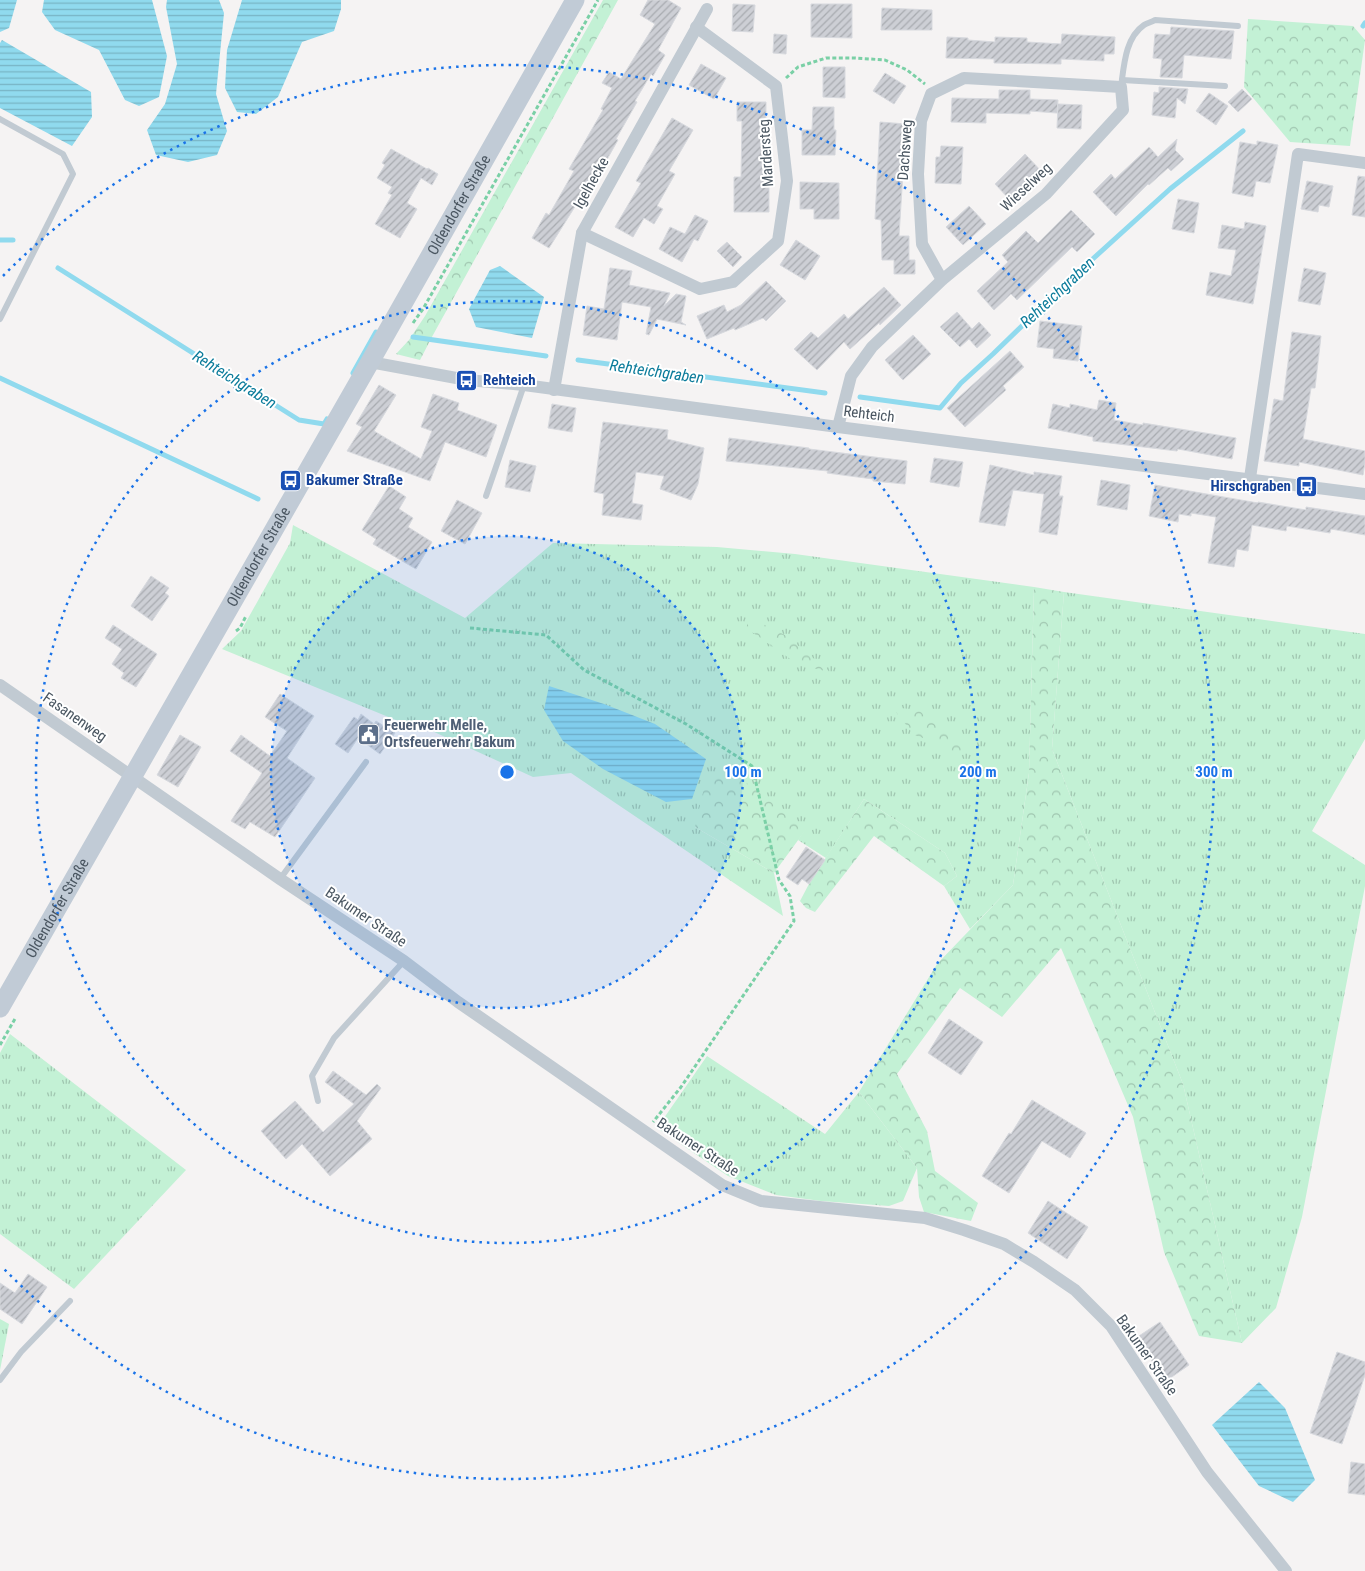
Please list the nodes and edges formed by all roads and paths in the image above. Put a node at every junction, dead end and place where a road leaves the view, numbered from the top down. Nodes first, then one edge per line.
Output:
1 (575, 0) edge
2 (707, 9) dead end
3 (1238, 26) dead end
4 (696, 27) junction
5 (1122, 84) junction
6 (776, 86) junction
7 (1225, 86) dead end
8 (931, 94) junction
9 (0, 118) edge
10 (1365, 163) edge
11 (582, 233) junction
12 (942, 280) junction
13 (0, 319) edge
14 (370, 362) junction
15 (524, 385) junction
16 (554, 390) junction
17 (838, 427) junction
18 (1250, 478) junction
19 (1365, 494) edge
20 (486, 496) dead end
21 (470, 628) dead end
22 (0, 684) edge
23 (366, 762) dead end
24 (132, 777) junction
25 (280, 879) junction
26 (404, 962) junction
27 (0, 1008) edge
28 (318, 1100) dead end
29 (644, 1131) junction
30 (70, 1301) dead end
31 (0, 1380) edge
32 (1286, 1571) edge

1 - 14 main road, Oldendorfer Straße
2 - 4 street, Igelhecke
3 - 5 lane, Wieselweg
4 - 6 street
4 - 11 street, Igelhecke
5 - 7 lane
5 - 8 street
5 - 12 street, Wieselweg
6 - 8 path
6 - 11 street, Mardersteg
8 - 12 street, Dachsweg
9 - 13 lane
10 - 18 street
11 - 16 street, Igelhecke
12 - 17 street, Wieselweg
14 - 15 street, Rehteich
14 - 24 main road, Oldendorfer Straße
15 - 16 street, Rehteich
15 - 20 lane
16 - 17 street, Rehteich
17 - 18 street, Rehteich
18 - 19 street, Rehteich
21 - 29 path
22 - 24 street, Fasanenweg
23 - 25 lane
24 - 25 street, Bakumer Straße
24 - 27 main road, Oldendorfer Straße
25 - 26 street, Bakumer Straße
26 - 28 lane
26 - 29 street, Bakumer Straße
29 - 32 street, Bakumer Straße
30 - 31 lane

